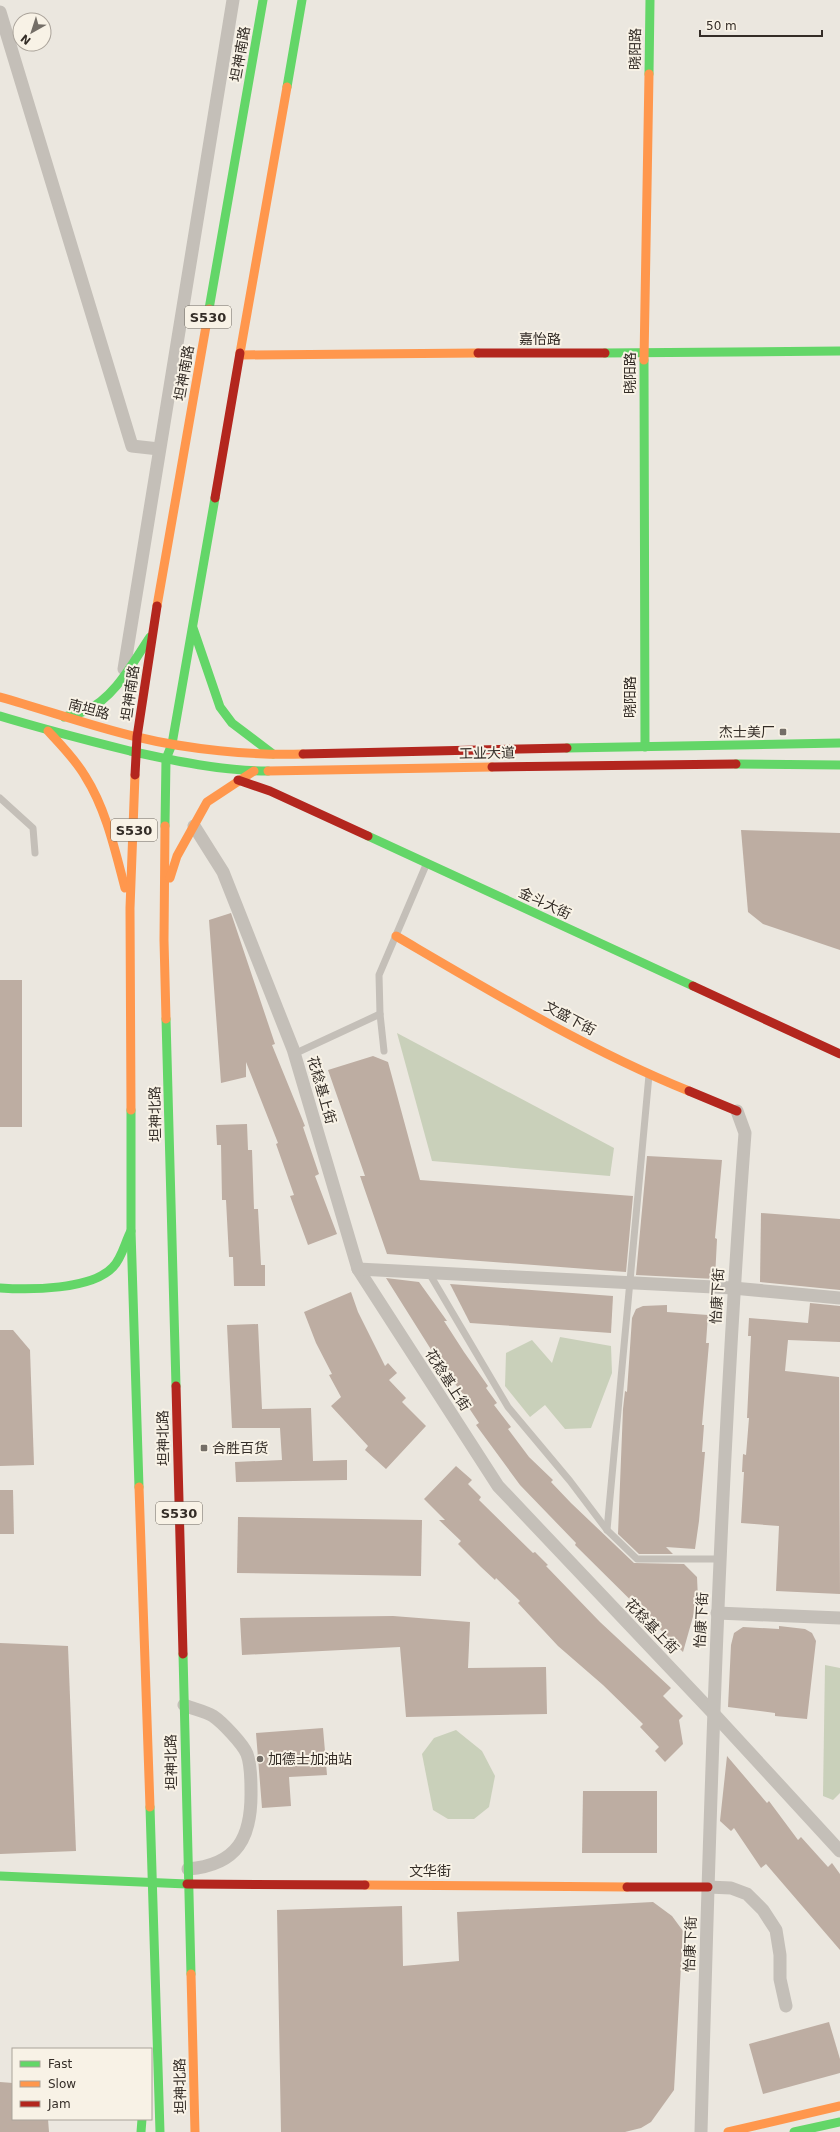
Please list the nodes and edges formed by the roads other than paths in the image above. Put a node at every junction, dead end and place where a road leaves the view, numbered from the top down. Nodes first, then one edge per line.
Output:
1 (233, 0) edge
2 (264, 0) edge
3 (302, 0) edge
4 (650, 0) edge
5 (0, 12) edge
6 (840, 351) edge
7 (644, 352) junction
8 (240, 355) junction
9 (159, 449) junction
10 (192, 626) junction
11 (152, 633) junction
12 (123, 677) junction
13 (0, 697) edge
14 (0, 716) edge
15 (64, 717) junction
16 (48, 731) junction
17 (138, 737) junction
18 (840, 743) edge
19 (172, 744) junction
20 (644, 747) junction
21 (137, 752) junction
22 (274, 755) junction
23 (166, 759) junction
24 (840, 765) edge
25 (254, 771) junction
26 (238, 780) junction
27 (0, 798) edge
28 (194, 826) junction
29 (34, 853) dead end
30 (426, 863) junction
31 (165, 893) junction
32 (130, 908) junction
33 (396, 936) junction
34 (380, 1014) junction
35 (384, 1051) dead end
36 (294, 1054) junction
37 (840, 1054) edge
38 (649, 1075) junction
39 (737, 1111) joint
40 (131, 1231) junction
41 (358, 1269) junction
42 (429, 1273) junction
43 (630, 1283) junction
44 (0, 1288) edge
45 (733, 1288) junction
46 (840, 1298) edge
47 (607, 1530) junction
48 (720, 1559) junction
49 (717, 1613) junction
50 (840, 1618) edge
51 (184, 1705) junction
52 (713, 1713) junction
53 (840, 1851) edge
54 (188, 1869) junction
55 (0, 1876) edge
56 (152, 1884) junction
57 (189, 1884) junction
58 (708, 1887) junction
59 (786, 2006) dead end
60 (157, 2038) junction
61 (152, 2059) edge
62 (193, 2069) junction
63 (840, 2106) edge
64 (205, 2118) dead end
65 (142, 2120) edge
66 (840, 2122) edge
67 (141, 2132) edge
68 (160, 2132) edge
69 (195, 2132) edge
70 (701, 2132) edge
71 (728, 2132) edge
72 (794, 2132) edge

1 - 9 street
2 - 11 main road, 坦神南路 / S530
3 - 8 main road, S530
4 - 7 main road, 晓阳路
5 - 9 street
6 - 7 main road, 嘉怡路
7 - 8 main road, 嘉怡路
7 - 20 main road, 晓阳路
8 - 10 main road, S530
9 - 12 street
10 - 19 main road, S530
10 - 22 main road
11 - 12 main road
11 - 17 main road, 坦神南路 / S530
12 - 15 main road
13 - 15 main road, 南坦路
14 - 16 main road
15 - 17 main road, 南坦路
16 - 21 main road
16 - 32 main road
17 - 19 main road, 南坦路
17 - 21 main road, 坦神南路 / S530
18 - 20 main road, 工业大道
19 - 22 main road, 工业大道
19 - 23 main road, 坦神北路 / S530
20 - 22 main road, 工业大道
21 - 23 main road, 工业大道
21 - 32 main road, 坦神北路 / S530
23 - 25 main road, 工业大道
23 - 31 main road, 坦神北路 / S530
24 - 25 main road, 工业大道
25 - 26 main road
26 - 28 main road
26 - 30 main road, 金斗大街
27 - 29 lane
28 - 31 main road
28 - 36 street, 花稔基上街
30 - 33 lane
30 - 37 main road, 金斗大街
31 - 51 main road, 坦神北路 / S530
32 - 40 main road, 坦神北路 / S530
33 - 34 lane
33 - 38 main road, 文盛下街
34 - 35 lane
34 - 36 lane
36 - 41 street, 花稔基上街
38 - 39 main road, 文盛下街
38 - 43 lane
39 - 45 street, 怡康下街
40 - 44 main road
40 - 56 main road, 坦神北路 / S530
41 - 42 street
41 - 52 street, 花稔基上街
42 - 43 street
42 - 47 lane
43 - 45 street
43 - 47 lane
45 - 46 street
45 - 48 street, 怡康下街
47 - 48 lane
48 - 49 street, 怡康下街
49 - 50 street
49 - 52 street, 怡康下街
51 - 54 main road, 坦神北路 / S530
51 - 54 street
52 - 53 street, 花稔基上街
52 - 58 street, 怡康下街
54 - 57 main road, 坦神北路 / S530
55 - 56 main road, 文华街
56 - 57 main road, 文华街
56 - 60 main road, 坦神北路 / S530
57 - 58 main road, 文华街
57 - 62 main road, 坦神北路 / S530
58 - 59 street
58 - 70 street, 怡康下街
60 - 61 main road
60 - 68 main road, 坦神北路 / S530
62 - 64 main road
62 - 69 main road, 坦神北路 / S530
63 - 71 main road
65 - 67 main road
66 - 72 main road

